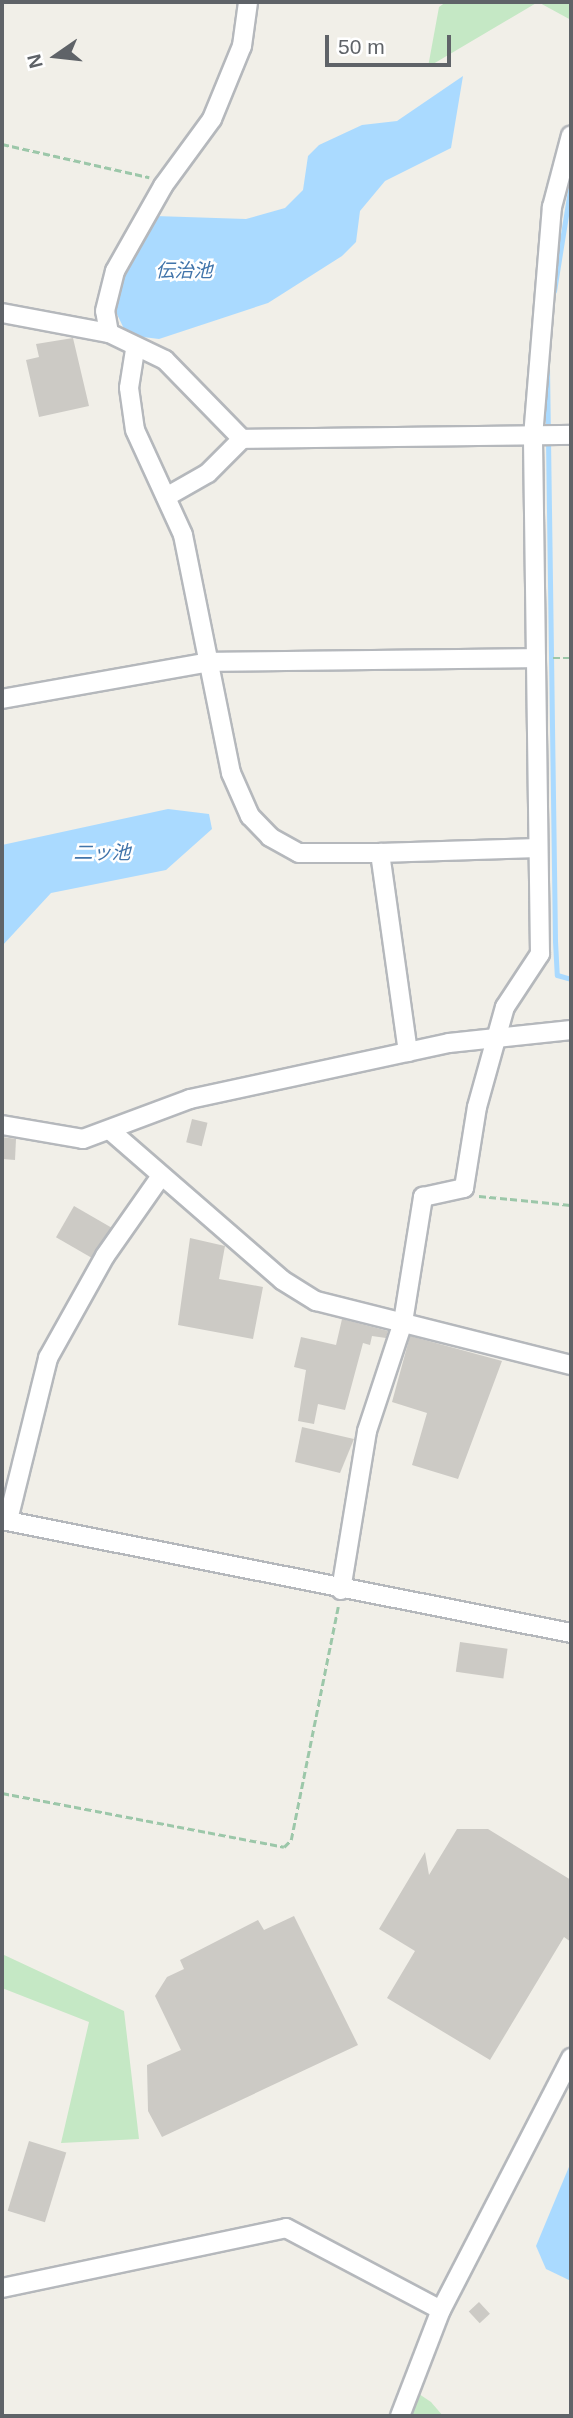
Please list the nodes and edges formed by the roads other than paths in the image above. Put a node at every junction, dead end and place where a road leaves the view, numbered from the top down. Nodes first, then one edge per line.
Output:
1 (247, 2) edge
2 (571, 135) edge
3 (2, 313) edge
4 (109, 333) junction
5 (135, 350) junction
6 (571, 435) edge
7 (533, 437) junction
8 (242, 439) junction
9 (166, 497) junction
10 (536, 658) junction
11 (209, 662) junction
12 (2, 699) edge
13 (537, 848) junction
14 (380, 853) junction
15 (571, 1030) edge
16 (496, 1035) junction
17 (408, 1052) junction
18 (2, 1112) edge
19 (9, 1125) edge
20 (112, 1132) junction
21 (161, 1176) junction
22 (403, 1322) junction
23 (571, 1365) edge
24 (5, 1520) edge
25 (341, 1590) junction
26 (571, 1633) edge
27 (571, 2058) edge
28 (2, 2288) edge
29 (441, 2311) junction
30 (400, 2416) edge

1 - 4 street
2 - 7 street
3 - 4 street
4 - 5 street
5 - 8 street
5 - 9 street
6 - 7 street
7 - 8 street
7 - 10 street
8 - 9 street
9 - 11 street
10 - 11 street
10 - 13 street
11 - 12 street
11 - 14 street
13 - 14 street
13 - 16 street
14 - 17 street
15 - 16 street
16 - 17 street
16 - 22 street
17 - 20 street
18 - 19 street
19 - 20 street
20 - 21 street
21 - 22 street
21 - 24 street
22 - 23 street
22 - 25 street
24 - 25 street
25 - 26 street
27 - 29 street
28 - 29 street
29 - 30 street

